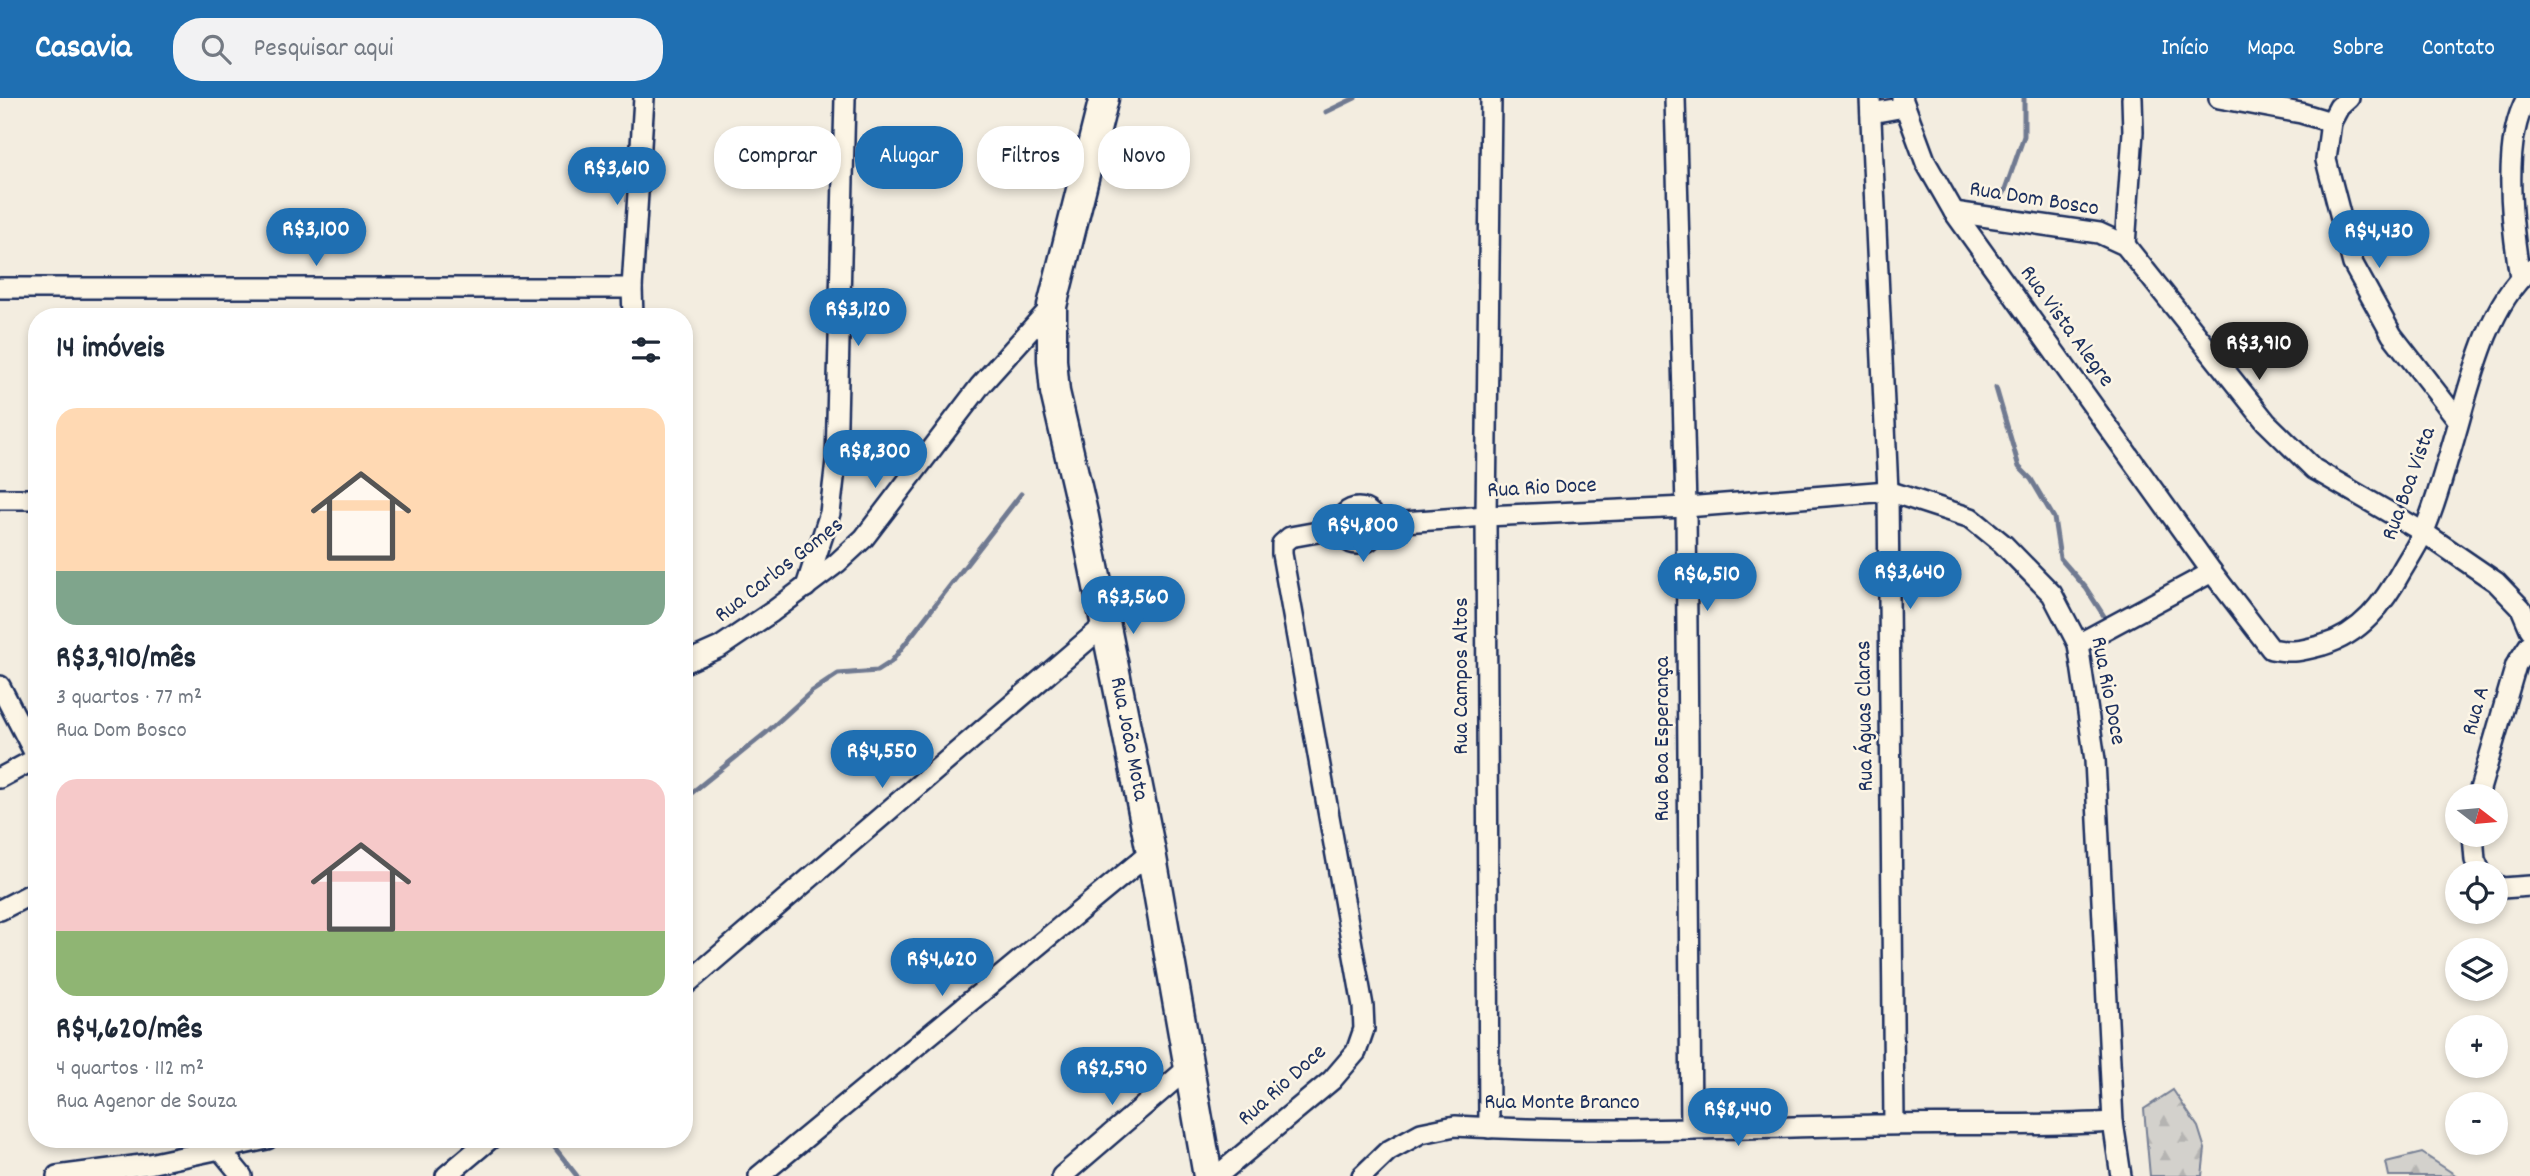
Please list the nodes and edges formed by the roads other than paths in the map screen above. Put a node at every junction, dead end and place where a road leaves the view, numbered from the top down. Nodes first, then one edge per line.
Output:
1 (644, 98) edge
2 (845, 98) edge
3 (1104, 98) edge
4 (1491, 98) edge
5 (1675, 98) edge
6 (2132, 98) edge
7 (2219, 98) edge
8 (2349, 98) edge
9 (1903, 103) edge
10 (1871, 105) edge
11 (2526, 110) edge
12 (2331, 121) junction
13 (1954, 212) junction
14 (2125, 245) junction
15 (2525, 273) edge
16 (0, 288) edge
17 (632, 288) junction
18 (1052, 306) junction
19 (633, 308) edge
20 (2458, 420) junction
21 (1888, 491) junction
22 (0, 499) edge
23 (28, 499) edge
24 (1686, 507) junction
25 (1486, 516) junction
26 (2423, 532) junction
27 (2212, 572) junction
28 (806, 587) junction
29 (1105, 624) junction
30 (2530, 629) edge
31 (2530, 643) edge
32 (2078, 644) junction
33 (693, 659) edge
34 (0, 686) edge
35 (28, 740) edge
36 (28, 763) edge
37 (0, 778) edge
38 (2481, 784) edge
39 (1151, 852) junction
40 (2530, 886) edge
41 (2508, 888) edge
42 (28, 896) edge
43 (0, 910) edge
44 (693, 978) edge
45 (1188, 1068) junction
46 (2113, 1122) junction
47 (1895, 1124) junction
48 (1489, 1128) junction
49 (1691, 1129) junction
50 (219, 1148) joint
51 (479, 1148) edge
52 (141, 1170) edge
53 (57, 1176) edge
54 (242, 1176) edge
55 (446, 1176) edge
56 (759, 1176) edge
57 (1062, 1176) edge
58 (1208, 1176) edge
59 (1217, 1176) edge
60 (1362, 1176) edge
61 (2121, 1176) edge

1 - 17 street
2 - 28 street
3 - 18 main road, Rua João Mota
4 - 25 street, Rua Campos Altos
5 - 24 street, Rua Boa Esperança
6 - 14 street
7 - 12 street
8 - 12 street
9 - 10 street
9 - 13 street, Rua Vista Alegre
10 - 21 street, Rua Águas Claras
11 - 15 street
12 - 20 street
13 - 14 street, Rua Dom Bosco
13 - 27 street, Rua Vista Alegre
14 - 26 street, Rua Dom Bosco
15 - 20 street, Rua Boa Vista
16 - 17 street
17 - 19 street
18 - 28 street, Rua Carlos Gomes
18 - 29 main road, Rua João Mota
20 - 26 street, Rua Boa Vista
21 - 24 street, Rua Rio Doce
21 - 32 street, Rua Rio Doce
21 - 47 street, Rua Águas Claras
22 - 23 street
24 - 25 street, Rua Rio Doce
24 - 49 street, Rua Boa Esperança
25 - 48 street, Rua Campos Altos
25 - 59 street, Rua Rio Doce
26 - 27 street, Rua Boa Vista
26 - 30 street, Rua Dom Bosco
27 - 32 street
28 - 33 street, Rua Carlos Gomes
29 - 39 main road, Rua João Mota
29 - 44 street
31 - 38 street, Rua A
32 - 46 street, Rua Rio Doce
34 - 35 street
36 - 37 street
39 - 45 main road, Rua João Mota
39 - 56 street
40 - 41 street
42 - 43 street
45 - 57 street
45 - 58 main road, Rua João Mota
46 - 47 street, Rua Monte Branco
46 - 61 street, Rua Rio Doce
47 - 49 street, Rua Monte Branco
48 - 49 street, Rua Monte Branco
48 - 60 street, Rua Monte Branco
50 - 52 street
50 - 54 street
51 - 55 street
52 - 53 street

